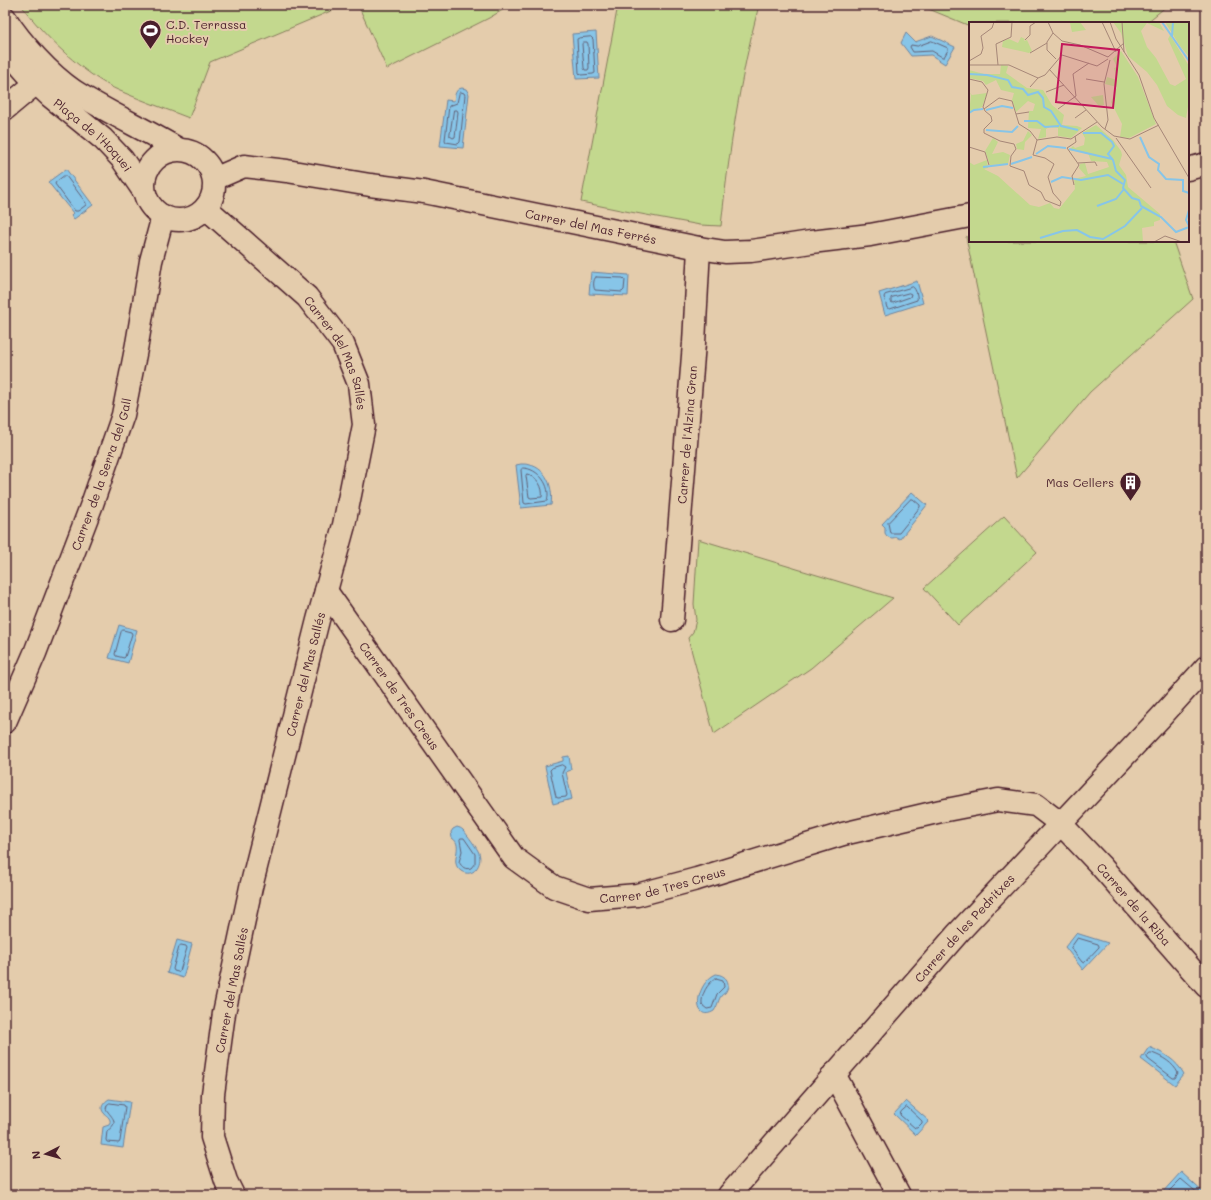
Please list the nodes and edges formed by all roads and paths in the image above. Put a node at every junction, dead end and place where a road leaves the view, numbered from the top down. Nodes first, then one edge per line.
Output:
1 (5, 18) edge
2 (5, 48) edge
3 (44, 78) junction
4 (5, 109) edge
5 (178, 149) junction
6 (1206, 164) edge
7 (1189, 169) edge
8 (214, 179) junction
9 (143, 190) junction
10 (206, 208) junction
11 (163, 216) junction
12 (969, 216) edge
13 (699, 248) junction
14 (326, 591) junction
15 (672, 620) dead end
16 (1206, 667) edge
17 (5, 722) edge
18 (1061, 824) junction
19 (1206, 986) edge
20 (834, 1074) junction
21 (233, 1195) edge
22 (729, 1195) edge
23 (899, 1195) edge

1 - 3 street, Plaça de l'Hoquei
2 - 3 street, Plaça de l'Hoquei
3 - 4 street
3 - 5 street, Plaça de l'Hoquei
3 - 9 street, Plaça de l'Hoquei
5 - 8 street
5 - 9 street
6 - 7 street
8 - 10 street
8 - 13 street, Carrer del Mas Ferrés
9 - 11 street
10 - 11 street
10 - 14 street, Carrer del Mas Sallés
11 - 17 street, Carrer de la Serra del Gall
12 - 13 street, Carrer del Mas Ferrés
13 - 15 street, Carrer de l'Alzina Gran
14 - 18 street, Carrer de Tres Creus
14 - 21 street, Carrer del Mas Sallés
16 - 18 street, Carrer de les Pedritxes
18 - 19 street, Carrer de la Riba
18 - 20 street, Carrer de les Pedritxes
20 - 22 street, Carrer de les Pedritxes
20 - 23 street

